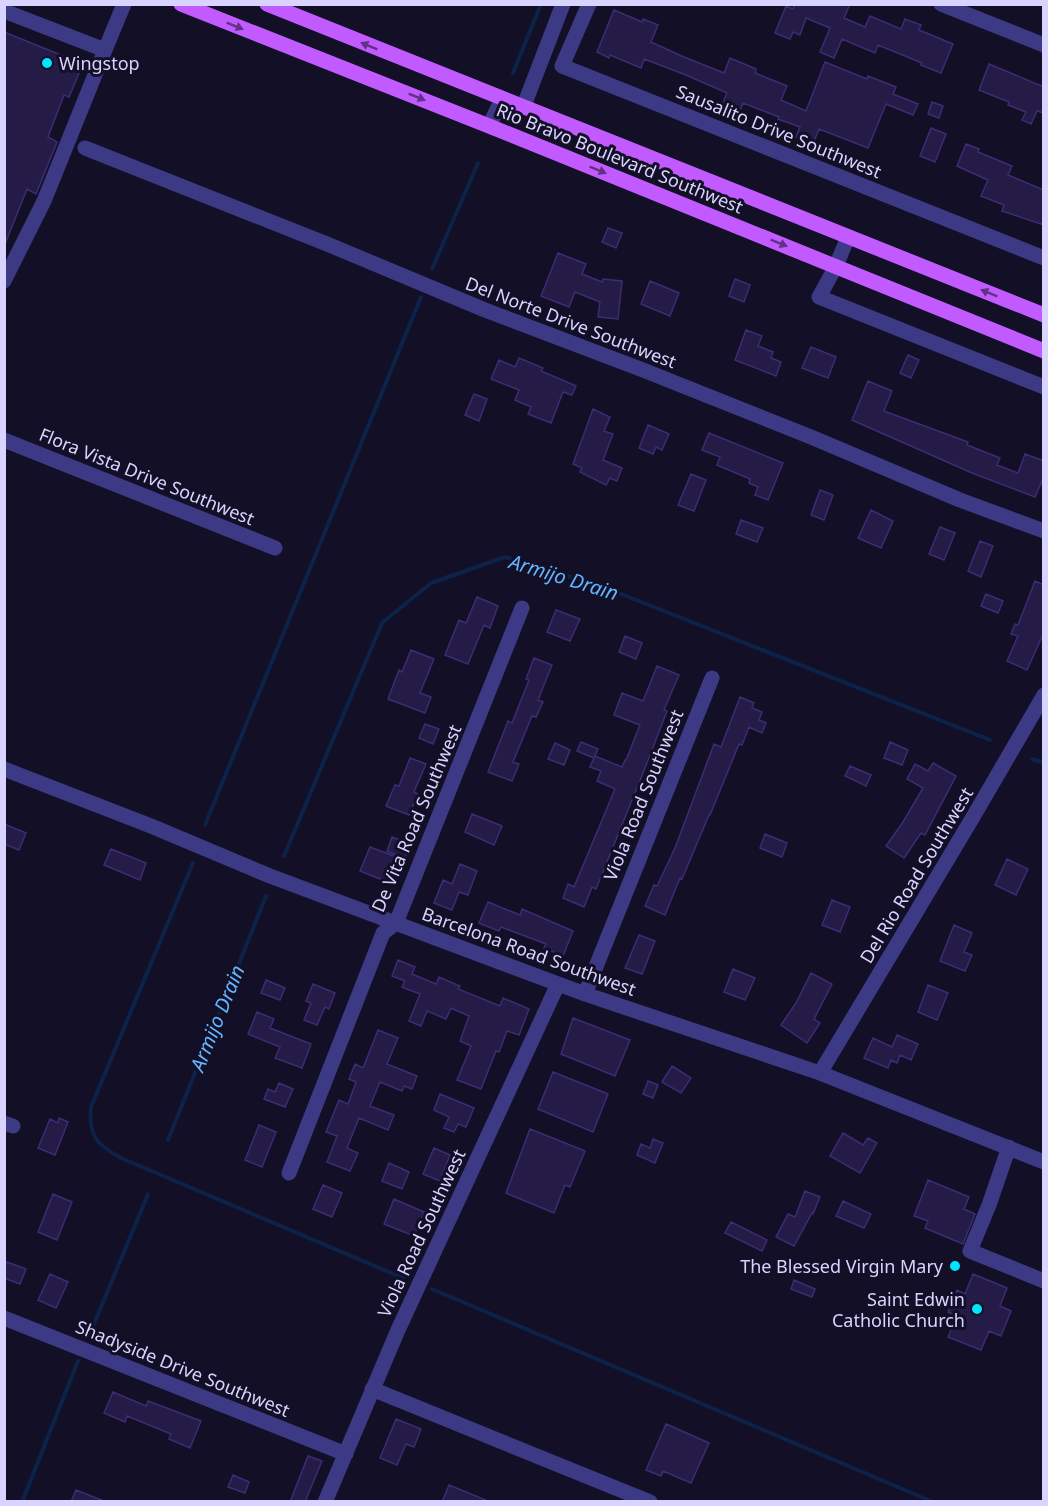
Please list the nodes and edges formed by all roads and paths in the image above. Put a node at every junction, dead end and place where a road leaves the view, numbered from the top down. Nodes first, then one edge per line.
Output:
1 (124, 4) edge
2 (181, 4) edge
3 (267, 4) edge
4 (563, 4) edge
5 (589, 4) edge
6 (941, 4) edge
7 (4, 11) edge
8 (1044, 45) edge
9 (105, 50) junction
10 (502, 99) junction
11 (523, 108) junction
12 (489, 126) junction
13 (85, 148) dead end
14 (848, 237) junction
15 (1044, 258) edge
16 (836, 266) junction
17 (4, 281) edge
18 (1044, 315) edge
19 (1044, 351) edge
20 (1044, 387) edge
21 (4, 440) edge
22 (1044, 531) edge
23 (275, 548) dead end
24 (522, 608) dead end
25 (712, 678) dead end
26 (1044, 695) edge
27 (4, 769) edge
28 (396, 923) junction
29 (558, 984) junction
30 (585, 994) junction
31 (820, 1073) junction
32 (1009, 1147) junction
33 (1044, 1162) edge
34 (289, 1173) dead end
35 (1044, 1281) edge
36 (4, 1318) edge
37 (372, 1389) junction
38 (346, 1454) junction
39 (325, 1502) edge
40 (650, 1502) edge

1 - 9 street
2 -> 12 main road, Rio Bravo Boulevard Southwest
10 -> 3 main road, Rio Bravo Boulevard Southwest
4 - 11 street
5 - 15 street, Sausalito Drive Southwest
6 - 8 street
7 - 9 street
9 - 17 street
10 - 11 main road, Rio Bravo Boulevard Southwest
10 - 12 street
11 - 14 main road, Rio Bravo Boulevard Southwest
12 -> 16 main road, Rio Bravo Boulevard Southwest
13 - 22 street, Del Norte Drive Southwest
14 - 16 street
18 -> 14 main road, Rio Bravo Boulevard Southwest
16 - 19 main road, Rio Bravo Boulevard Southwest
16 - 20 street
21 - 23 street, Flora Vista Drive Southwest
24 - 28 street, De Vita Road Southwest
25 - 30 street, Viola Road Southwest
26 - 31 street, Del Rio Road Southwest
27 - 28 street, Barcelona Road Southwest
28 - 29 street, Barcelona Road Southwest
28 - 34 street, De Vita Road Southwest
29 - 30 street, Barcelona Road Southwest
29 - 37 street, Viola Road Southwest
30 - 31 street, Barcelona Road Southwest
31 - 32 street, Barcelona Road Southwest
32 - 33 street, Barcelona Road Southwest
32 - 35 street
36 - 38 street, Shadyside Drive Southwest
37 - 38 street, Viola Road Southwest
37 - 40 street
38 - 39 street, Viola Road Southwest

